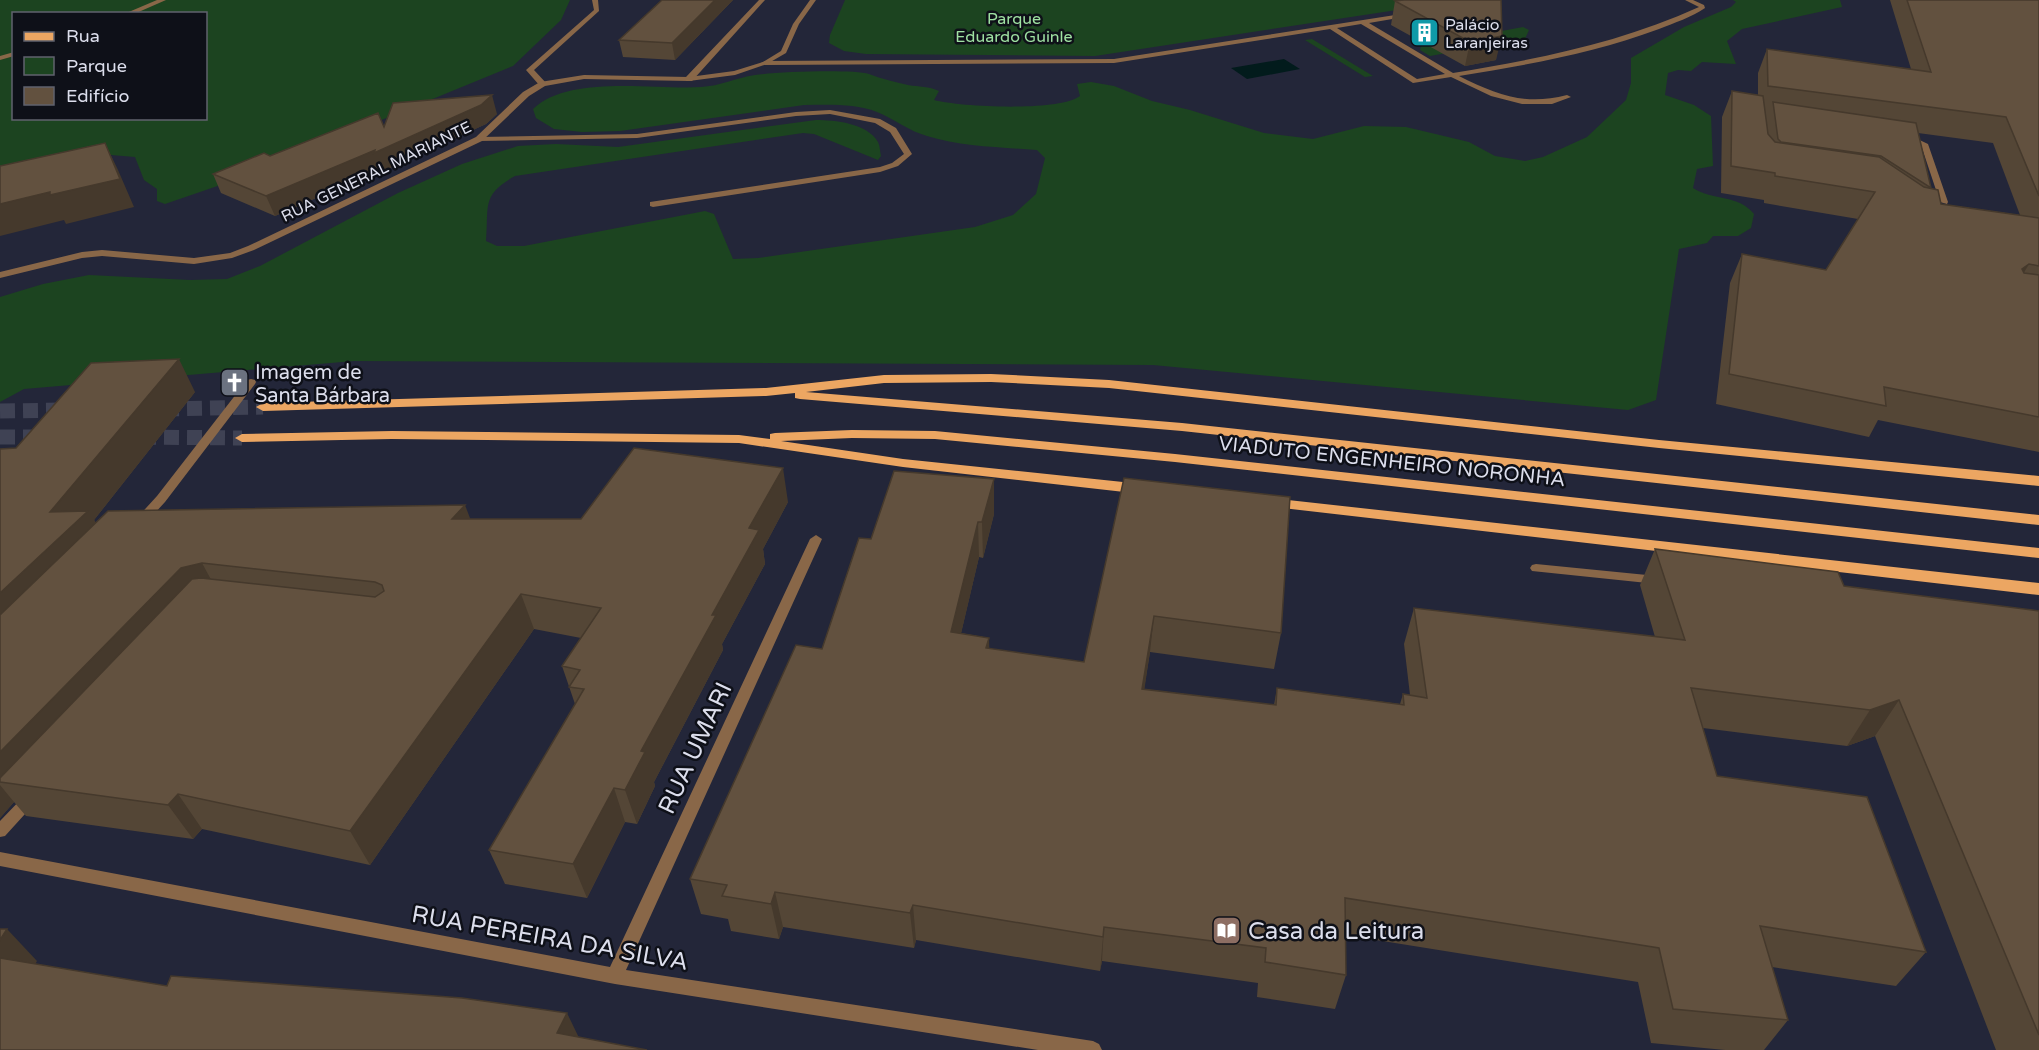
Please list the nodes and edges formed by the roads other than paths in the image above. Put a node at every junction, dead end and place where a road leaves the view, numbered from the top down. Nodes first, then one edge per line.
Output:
1 (163, 0) edge
2 (595, 0) edge
3 (762, 0) edge
4 (813, 0) edge
5 (1688, 0) edge
6 (132, 12) edge
7 (1417, 14) edge
8 (1362, 22) junction
9 (1331, 27) junction
10 (765, 63) junction
11 (1452, 75) junction
12 (689, 79) junction
13 (543, 84) junction
14 (1567, 97) dead end
15 (1894, 135) edge
16 (479, 139) junction
17 (1944, 202) edge
18 (653, 204) dead end
19 (0, 275) edge
20 (251, 382) dead end
21 (766, 392) junction
22 (263, 407) tunnel mouth
23 (242, 438) tunnel mouth
24 (739, 439) junction
25 (2039, 481) edge
26 (1155, 490) edge
27 (1249, 501) edge
28 (2039, 520) edge
29 (134, 530) edge
30 (816, 539) dead end
31 (2039, 553) edge
32 (1536, 568) dead end
33 (1672, 582) edge
34 (2039, 589) edge
35 (40, 788) edge
36 (0, 831) edge
37 (0, 859) edge
38 (615, 976) junction
39 (1093, 1050) edge

1 - 6 street
2 - 13 street
3 - 12 street
4 - 10 street, RUA GENERAL MARIANTE
5 - 11 street
7 - 8 street
8 - 9 street
8 - 11 street
9 - 10 street
9 - 11 street
10 - 12 street, RUA GENERAL MARIANTE
11 - 14 street
12 - 13 street, RUA GENERAL MARIANTE
13 - 16 street, RUA GENERAL MARIANTE
15 - 17 street
16 - 18 street
16 - 19 street, RUA GENERAL MARIANTE
20 - 29 street
21 - 22 main road
21 - 25 main road
21 - 28 main road, VIADUTO ENGENHEIRO NORONHA
23 - 24 main road
24 - 26 main road
24 - 31 main road, VIADUTO ENGENHEIRO NORONHA
27 - 34 main road
30 - 38 street, RUA UMARI
32 - 33 street
35 - 36 street
37 - 38 street, RUA PEREIRA DA SILVA
38 - 39 street, RUA PEREIRA DA SILVA

